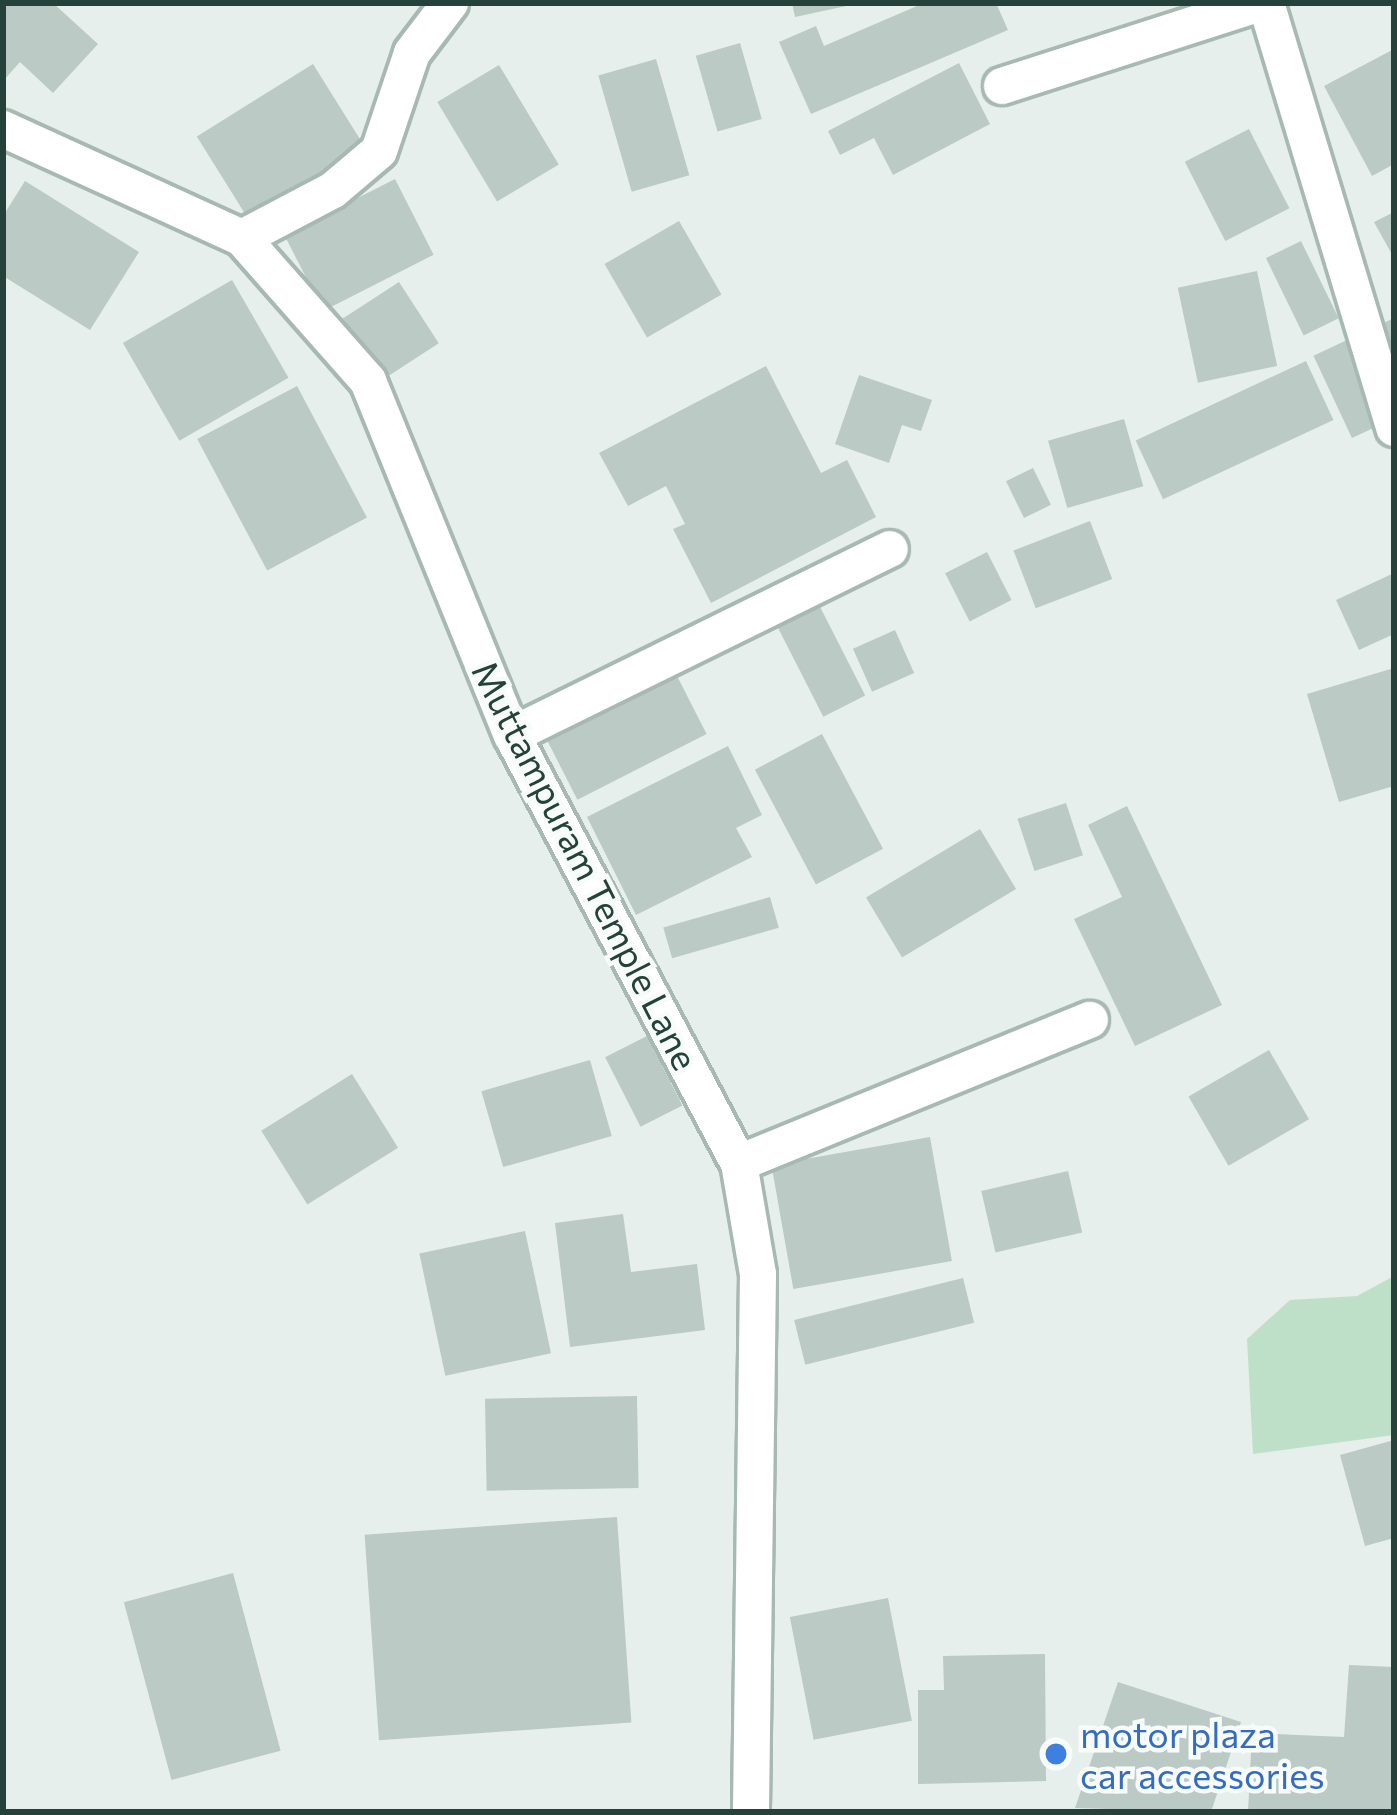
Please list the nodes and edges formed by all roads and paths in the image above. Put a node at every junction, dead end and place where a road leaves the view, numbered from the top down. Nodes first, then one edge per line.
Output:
1 (450, 3) edge
2 (1263, 3) edge
3 (1002, 86) dead end
4 (3, 129) edge
5 (242, 238) junction
6 (1394, 428) edge
7 (890, 549) dead end
8 (512, 735) junction
9 (1090, 1020) dead end
10 (739, 1163) junction
11 (751, 1812) edge

1 - 5 street
2 - 3 street
2 - 6 street
4 - 5 street, Muttampuram Temple Lane
5 - 8 street, Muttampuram Temple Lane
7 - 8 street
8 - 10 street, Muttampuram Temple Lane
9 - 10 street
10 - 11 street, Muttampuram Temple Lane

